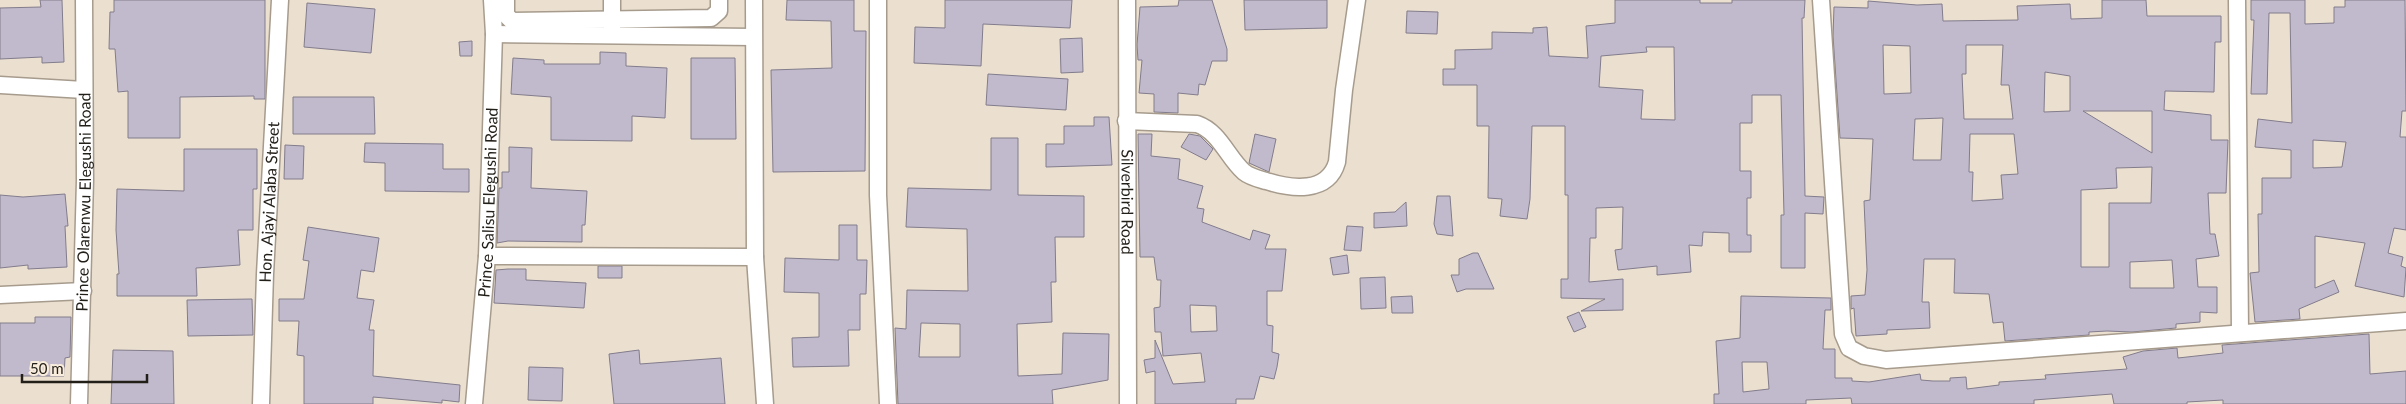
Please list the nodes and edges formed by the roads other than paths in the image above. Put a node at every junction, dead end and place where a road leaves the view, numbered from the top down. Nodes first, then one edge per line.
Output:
1 (84, 0) edge
2 (280, 0) edge
3 (492, 0) edge
4 (506, 0) edge
5 (612, 0) edge
6 (719, 0) edge
7 (754, 0) edge
8 (878, 0) edge
9 (1127, 0) edge
10 (1357, 0) edge
11 (1821, 0) edge
12 (2237, 0) edge
13 (612, 27) junction
14 (494, 34) junction
15 (753, 37) junction
16 (0, 85) edge
17 (84, 90) junction
18 (1126, 122) junction
19 (487, 256) junction
20 (755, 258) junction
21 (83, 291) junction
22 (0, 295) edge
23 (2406, 321) edge
24 (2240, 332) junction
25 (79, 404) edge
26 (261, 404) edge
27 (474, 404) edge
28 (765, 404) edge
29 (888, 404) edge
30 (1128, 404) edge

1 - 17 street, Prince Olarenwu Elegushi Road
2 - 26 street, Hon. Ajayi Alaba Street
3 - 14 street, Prince Salisu Elegushi Road
4 - 13 street
5 - 13 street
6 - 13 street
7 - 15 street
8 - 29 street
9 - 18 street, Silverbird Road
10 - 18 street
11 - 24 street
12 - 24 street
13 - 14 street
13 - 15 street
14 - 19 street, Prince Salisu Elegushi Road
15 - 20 street
16 - 17 street
17 - 21 street, Prince Olarenwu Elegushi Road
18 - 30 street, Silverbird Road
19 - 20 street
19 - 27 street, Prince Salisu Elegushi Road
20 - 28 street
21 - 22 street
21 - 25 street, Prince Olarenwu Elegushi Road
23 - 24 street

